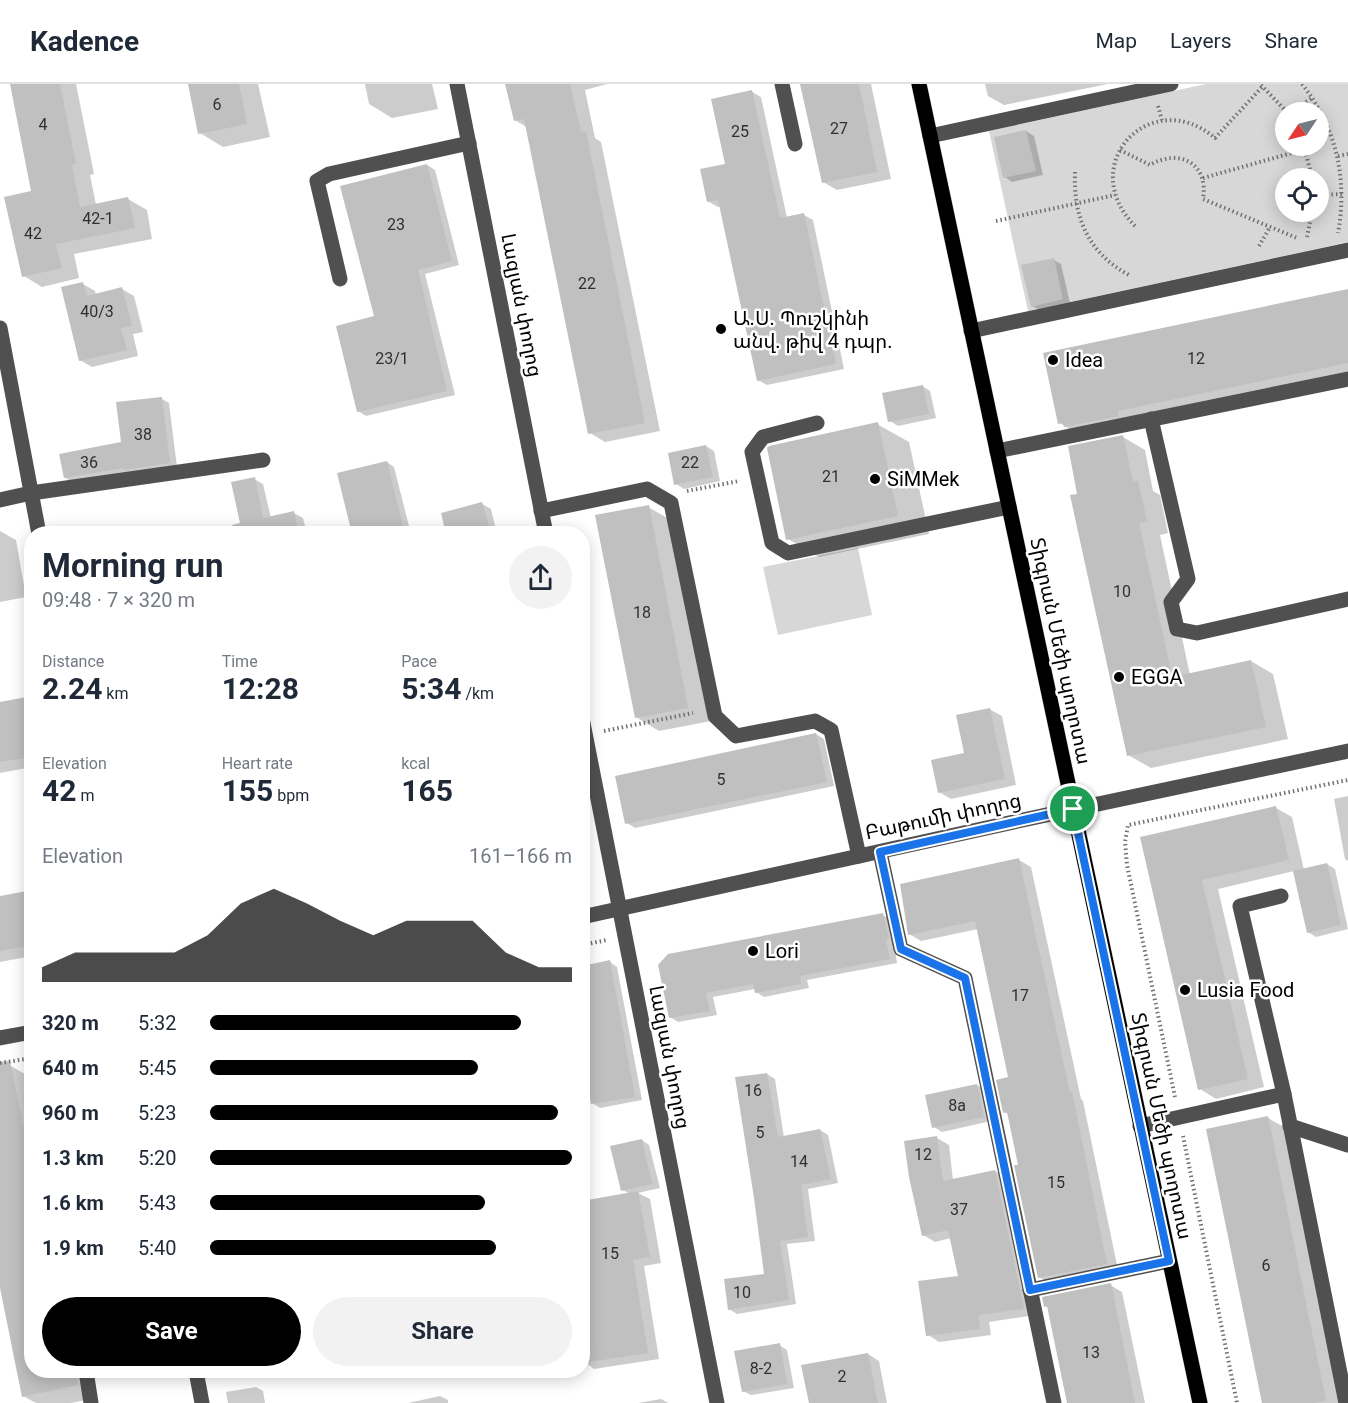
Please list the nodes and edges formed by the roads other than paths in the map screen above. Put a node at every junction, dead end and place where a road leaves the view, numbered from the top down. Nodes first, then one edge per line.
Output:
1 (457, 84) edge
2 (782, 84) edge
3 (919, 84) edge
4 (1172, 84) edge
5 (930, 136) junction
6 (469, 143) junction
7 (795, 144) dead end
8 (1348, 250) edge
9 (340, 279) dead end
10 (0, 328) edge
11 (971, 331) junction
12 (1348, 379) edge
13 (1151, 419) junction
14 (818, 423) dead end
15 (997, 451) junction
16 (263, 460) dead end
17 (31, 493) junction
18 (0, 500) edge
19 (1009, 507) junction
20 (541, 511) junction
21 (37, 526) edge
22 (544, 526) edge
23 (1348, 599) edge
24 (1348, 751) edge
25 (590, 760) edge
26 (1073, 809) junction
27 (880, 852) junction
28 (859, 856) junction
29 (1281, 896) dead end
30 (620, 909) junction
31 (590, 916) edge
32 (24, 1037) edge
33 (0, 1038) edge
34 (1284, 1094) junction
35 (1140, 1126) junction
36 (1290, 1126) junction
37 (1348, 1145) edge
38 (1169, 1261) junction
39 (1030, 1290) junction
40 (88, 1378) edge
41 (197, 1378) edge
42 (91, 1403) edge
43 (202, 1403) edge
44 (717, 1403) edge
45 (1053, 1403) edge
46 (1200, 1403) edge
47 (1346, 1403) edge

1 - 6 street, Լազյան փողոց
2 - 7 street
3 - 5 main road, Տիգրան Մեծի պողոտա
4 - 5 street
5 - 11 main road, Տիգրան Մեծի պողոտա
6 - 9 street
6 - 20 street, Լազյան փողոց
8 - 11 street
10 - 17 street
11 - 15 main road, Տիգրան Մեծի պողոտա
12 - 13 street
13 - 15 street
13 - 23 street
14 - 19 street
15 - 19 main road, Տիգրան Մեծի պողոտա
16 - 17 street
17 - 18 street
17 - 21 street
19 - 26 main road, Տիգրան Մեծի պողոտա
20 - 22 street, Լազյան փողոց
20 - 28 street
24 - 26 street, Բաթումի փողոց
25 - 30 street, Լազյան փողոց
26 - 27 street, Բաթումի փողոց
26 - 35 main road, Տիգրան Մեծի պողոտա
27 - 28 street, Բաթումի փողոց
27 - 39 street
28 - 30 street, Բաթումի փողոց
29 - 34 street
30 - 31 street, Բաթումի փողոց
30 - 44 street, Լազյան փողոց
32 - 33 street
34 - 35 street
34 - 36 street
35 - 38 main road, Տիգրան Մեծի պողոտա
36 - 37 street
36 - 47 street
38 - 39 street
38 - 46 main road, Տիգրան Մեծի պողոտա
39 - 45 street
40 - 42 street
41 - 43 street

